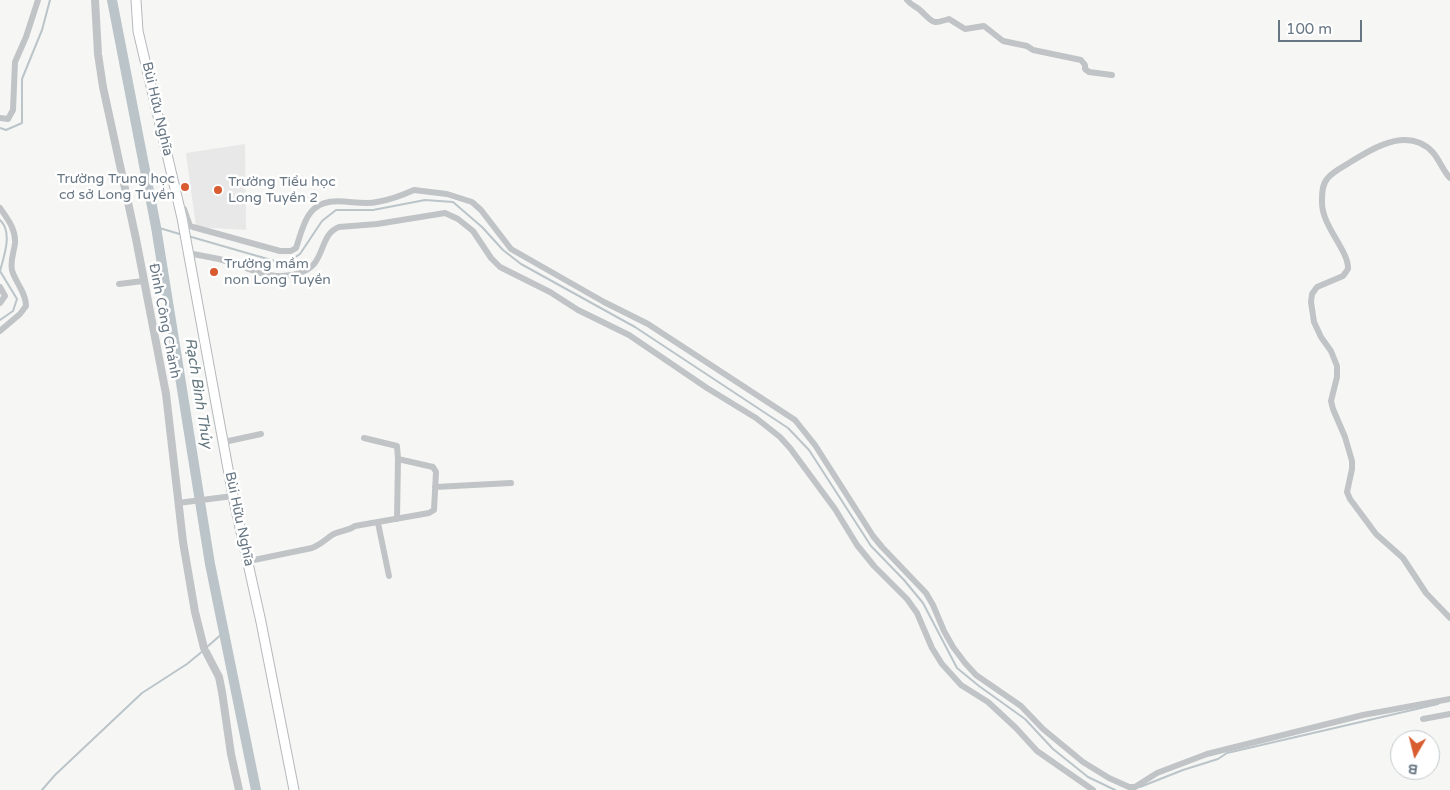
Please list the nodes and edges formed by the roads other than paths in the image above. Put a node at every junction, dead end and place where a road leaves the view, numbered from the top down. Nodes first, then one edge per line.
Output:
1 (38, 0) edge
2 (95, 0) edge
3 (136, 0) edge
4 (907, 0) edge
5 (1112, 75) dead end
6 (0, 118) edge
7 (1450, 178) edge
8 (177, 202) junction
9 (0, 208) edge
10 (188, 250) junction
11 (143, 281) junction
12 (119, 284) dead end
13 (0, 287) edge
14 (0, 303) edge
15 (0, 331) edge
16 (261, 434) dead end
17 (364, 438) dead end
18 (224, 442) junction
19 (398, 459) junction
20 (510, 483) dead end
21 (435, 487) junction
22 (233, 496) junction
23 (178, 503) junction
24 (397, 519) junction
25 (378, 522) junction
26 (249, 561) junction
27 (389, 576) dead end
28 (1450, 618) edge
29 (1450, 699) edge
30 (1450, 714) edge
31 (1423, 719) dead end
32 (239, 790) edge
33 (294, 790) edge
34 (1093, 790) edge

1 - 6 street
2 - 11 street, Đinh Công Chánh
3 - 8 main road, Bùi Hữu Nghĩa
4 - 5 street
7 - 28 street
8 - 10 main road, Bùi Hữu Nghĩa
8 - 29 street
9 - 15 street
10 - 18 main road, Bùi Hữu Nghĩa
10 - 34 street
11 - 12 street
11 - 23 street, Đinh Công Chánh
13 - 14 street
16 - 18 street
17 - 19 street
18 - 22 main road, Bùi Hữu Nghĩa
19 - 21 street
19 - 24 street
20 - 21 street
21 - 24 street
22 - 23 street
22 - 26 main road, Bùi Hữu Nghĩa
23 - 32 street, Đinh Công Chánh
24 - 25 street
25 - 26 street
25 - 27 street
26 - 33 main road, Bùi Hữu Nghĩa
30 - 31 street

